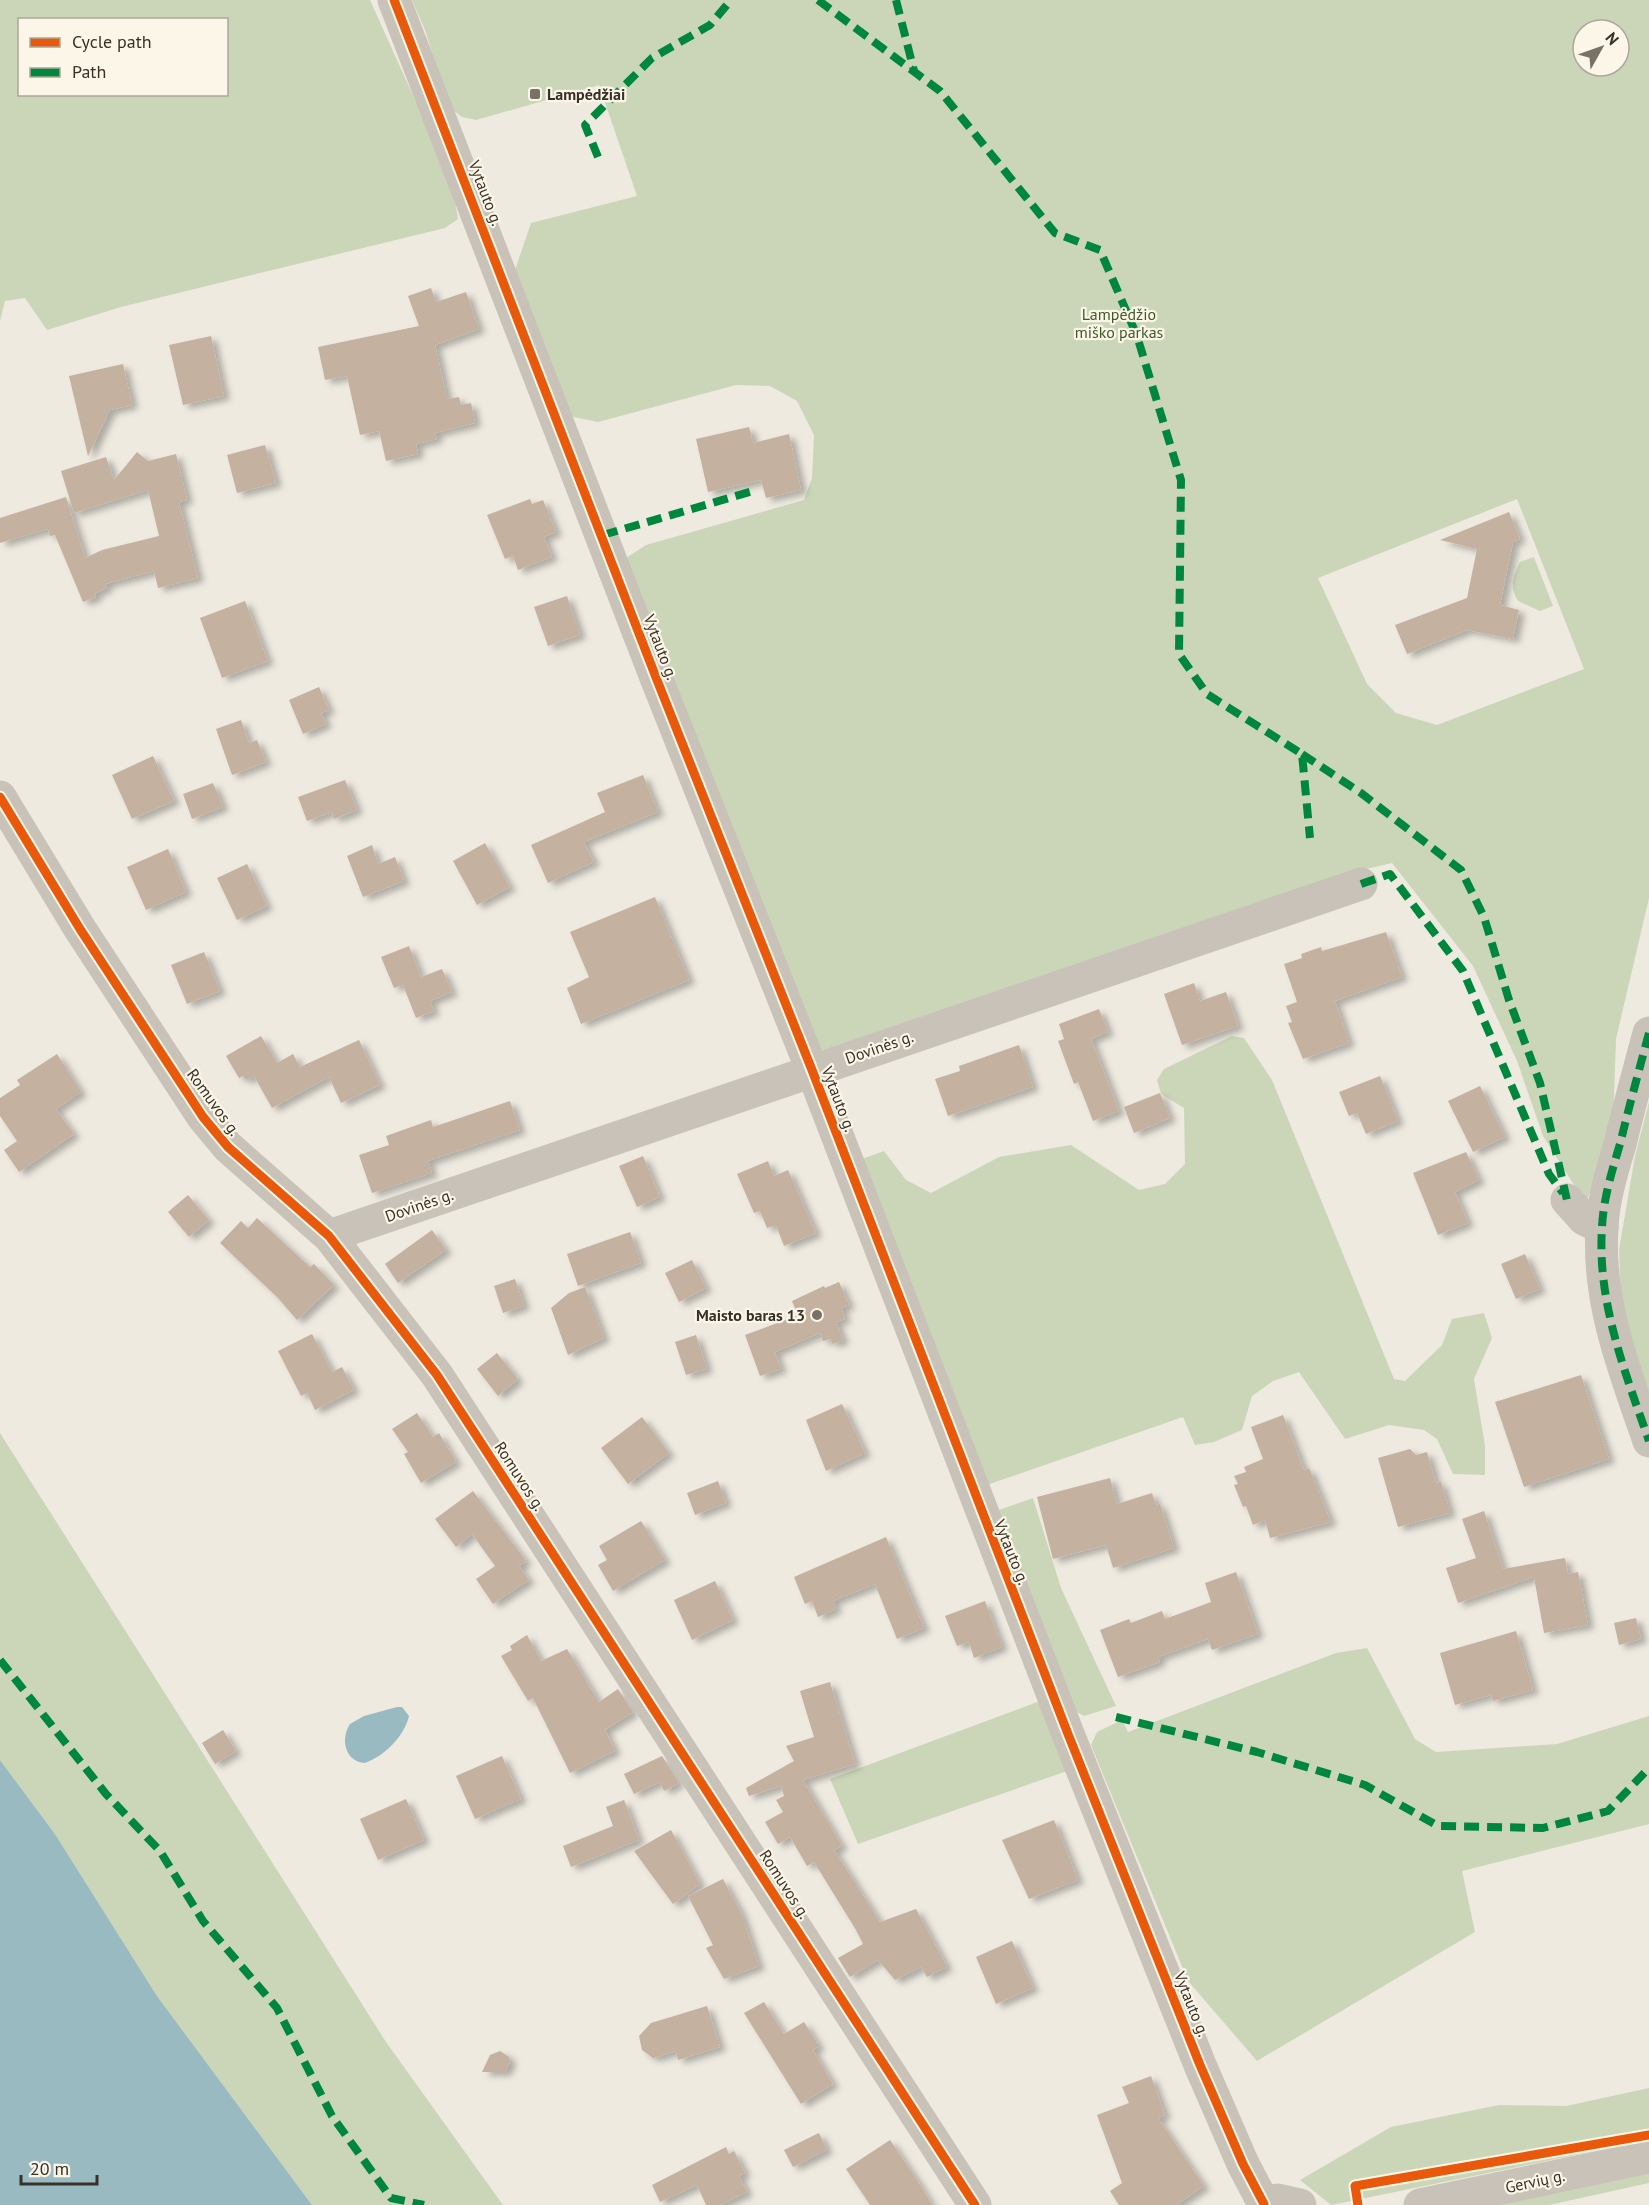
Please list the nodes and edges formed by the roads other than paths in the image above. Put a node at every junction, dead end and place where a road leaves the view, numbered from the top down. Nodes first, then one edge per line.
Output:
1 (394, 0) edge
2 (0, 797) edge
3 (1361, 884) dead end
4 (1649, 1033) edge
5 (812, 1070) junction
6 (1567, 1200) dead end
7 (1602, 1228) junction
8 (329, 1236) junction
9 (1649, 1440) edge
10 (1649, 2157) edge
11 (975, 2205) edge
12 (1264, 2205) edge
13 (1300, 2205) edge
14 (1420, 2205) edge

1 - 5 street, Vytauto g.
2 - 8 street, Romuvos g.
3 - 5 street, Dovinės g.
4 - 7 street
5 - 8 street, Dovinės g.
5 - 12 street, Vytauto g.
6 - 7 street
7 - 9 street
8 - 11 street, Romuvos g.
10 - 14 street, Gervių g.
12 - 13 street

